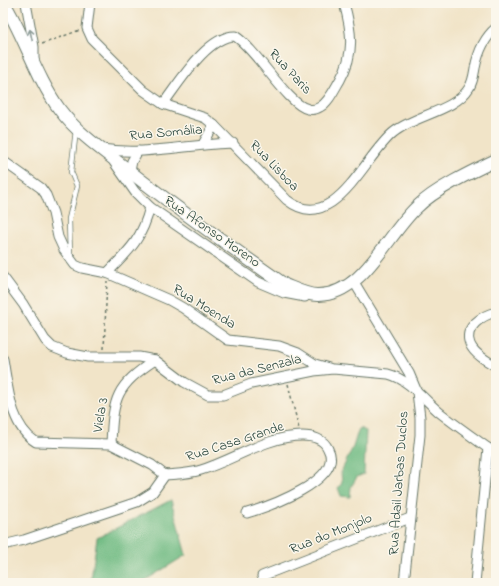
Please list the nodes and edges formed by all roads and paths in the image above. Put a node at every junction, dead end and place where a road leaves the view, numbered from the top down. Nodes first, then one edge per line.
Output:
1 (4, 3) edge
2 (26, 3) edge
3 (90, 3) edge
4 (344, 3) edge
5 (87, 28) junction
6 (496, 28) edge
7 (34, 47) junction
8 (34, 67) junction
9 (163, 104) junction
10 (214, 125) junction
11 (76, 126) junction
12 (233, 143) junction
13 (203, 144) junction
14 (138, 151) junction
15 (105, 152) junction
16 (496, 160) edge
17 (3, 161) edge
18 (130, 172) junction
19 (150, 206) junction
20 (70, 259) junction
21 (107, 273) junction
22 (3, 277) edge
23 (354, 282) junction
24 (320, 295) junction
25 (496, 312) edge
26 (104, 356) junction
27 (3, 359) edge
28 (155, 360) junction
29 (496, 366) edge
30 (333, 369) junction
31 (286, 376) junction
32 (417, 392) junction
33 (301, 436) junction
34 (110, 444) junction
35 (488, 448) junction
36 (496, 454) edge
37 (165, 475) junction
38 (247, 513) dead end
39 (410, 518) junction
40 (3, 545) edge
41 (262, 576) dead end
42 (404, 583) edge
43 (475, 583) edge

1 - 8 main road, Rua Afonso Moreno
7 -> 2 street
3 - 5 street
4 - 9 street, Rua Paris
5 - 7 path
5 - 9 street, Rua Lisboa
6 - 12 street, Rua Lisboa
7 - 8 street
8 - 11 main road, Rua Afonso Moreno
9 - 10 street, Rua Lisboa
10 - 12 street, Rua Lisboa
10 - 13 street
11 - 15 main road, Rua Afonso Moreno
11 - 20 lane
12 - 13 street, Rua Somália
13 - 14 street, Rua Somália
14 - 15 street, Rua Somália
14 - 18 street
15 - 18 main road, Rua Afonso Moreno
15 - 19 street, Rua Afonso Moreno
16 - 23 main road, Rua Afonso Moreno
17 - 20 street
18 - 24 main road, Rua Afonso Moreno
19 - 21 street
19 - 24 street, Rua Afonso Moreno
20 - 21 street, Rua Moenda
21 - 26 path
21 - 30 street, Rua Moenda
22 - 26 street, Rua da Senzala
23 - 24 main road, Rua Afonso Moreno
23 - 32 street, Rua Adail Jarbas Duclos
25 - 29 street
26 - 28 street, Rua da Senzala
27 - 34 street
28 - 31 street, Rua da Senzala
28 - 34 street, Viela 3
30 - 31 street, Rua da Senzala
30 - 32 street, Rua da Senzala
31 - 33 path
32 - 35 street, Rua da Senzala
32 - 39 street, Rua Adail Jarbas Duclos
33 - 37 street, Rua Casa Grande
33 - 38 street, Rua Casa Grande
34 - 37 street
35 - 36 street, Rua da Senzala
35 - 43 street
37 - 40 street
39 - 41 street, Rua do Monjolo
39 - 42 street, Rua Adail Jarbas Duclos

